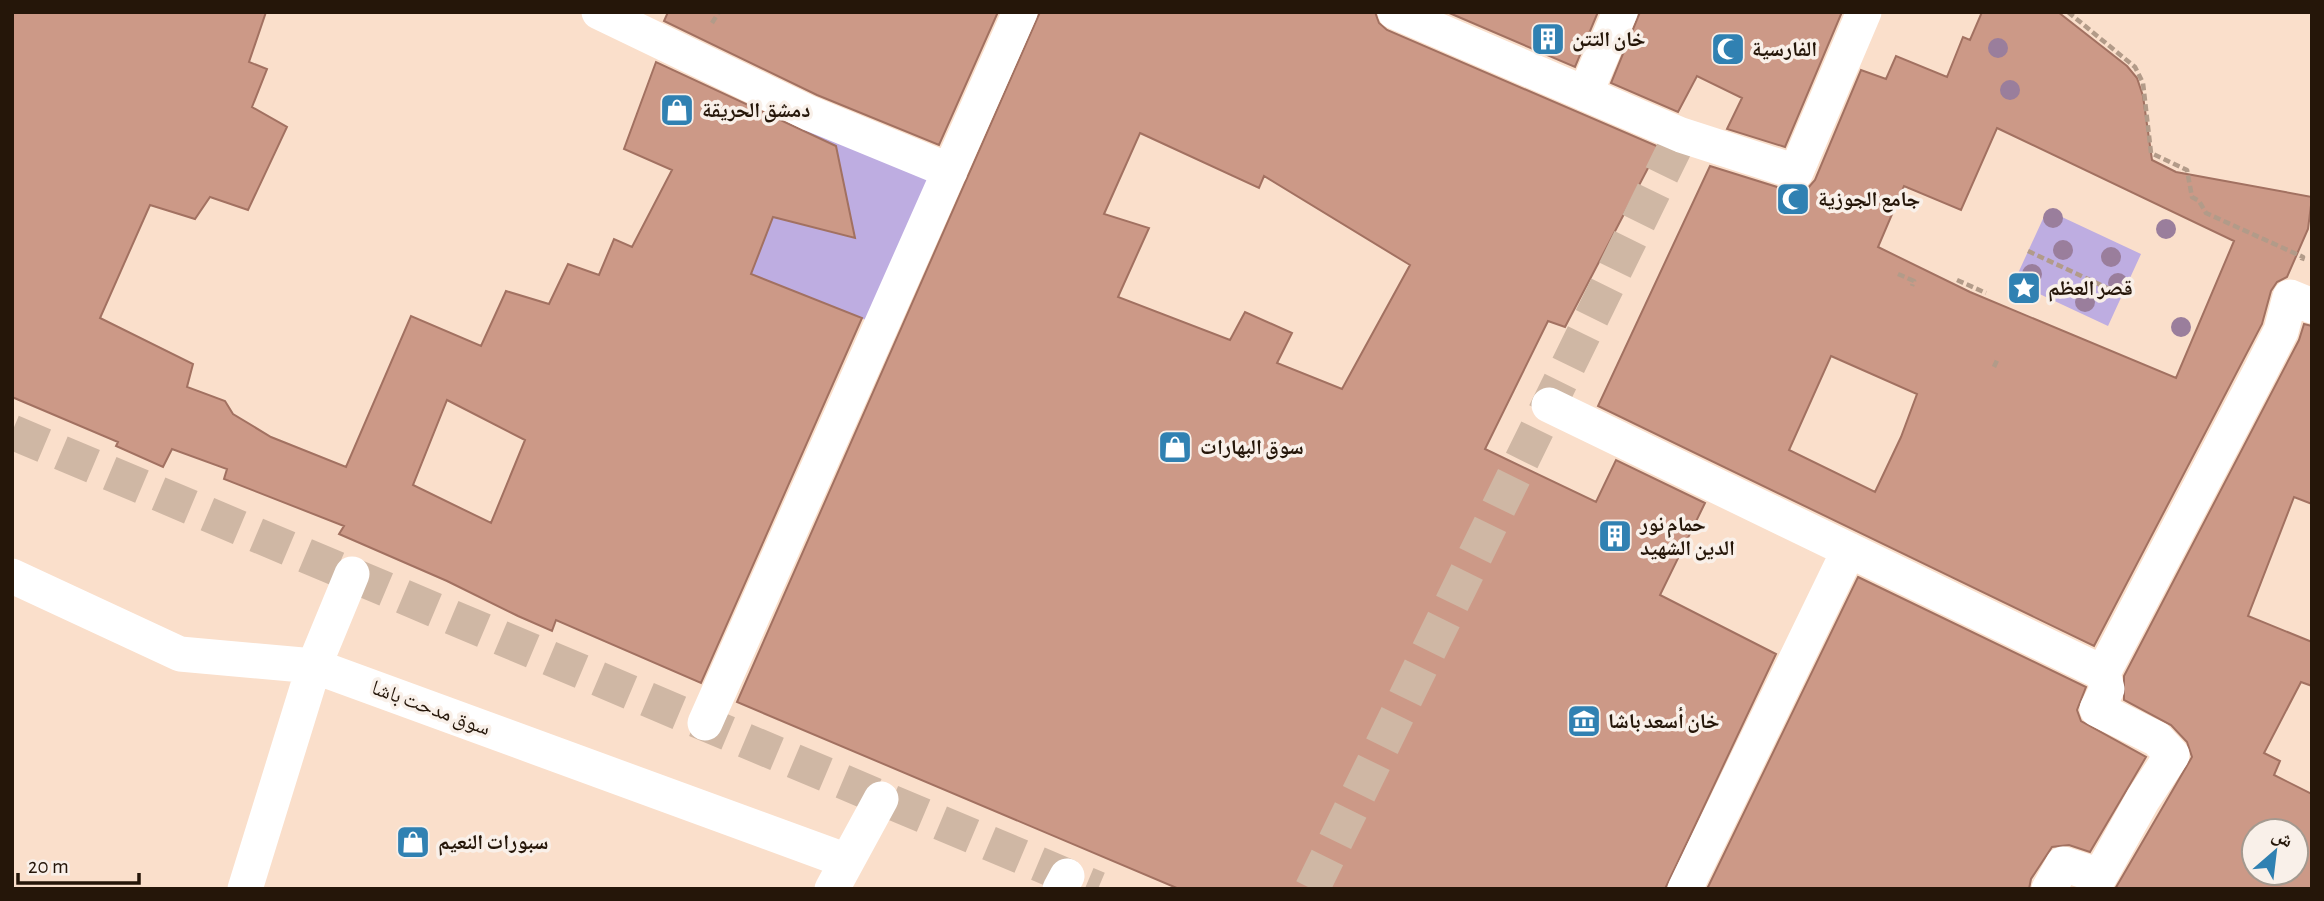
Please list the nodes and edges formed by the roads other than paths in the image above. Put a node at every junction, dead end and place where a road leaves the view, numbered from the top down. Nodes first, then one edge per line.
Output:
1 (599, 12) edge
2 (1020, 12) edge
3 (1395, 12) edge
4 (1620, 12) edge
5 (1864, 12) edge
6 (1585, 94) junction
7 (950, 171) junction
8 (2301, 302) edge
9 (1549, 405) dead end
10 (1849, 551) junction
11 (352, 574) dead end
12 (12, 576) edge
13 (314, 666) junction
14 (2103, 673) junction
15 (705, 723) dead end
16 (881, 799) dead end
17 (840, 875) edge
18 (245, 889) edge
19 (1685, 889) edge
20 (2049, 889) edge

1 - 7 street
2 - 7 street
3 - 6 street
4 - 6 street
5 - 6 street
7 - 15 street
8 - 14 street
9 - 10 street
10 - 14 street
10 - 19 street
11 - 13 street
12 - 13 street, سوق مدحت باشا
13 - 17 street, سوق مدحت باشا
13 - 18 street
14 - 20 street
16 - 17 street

